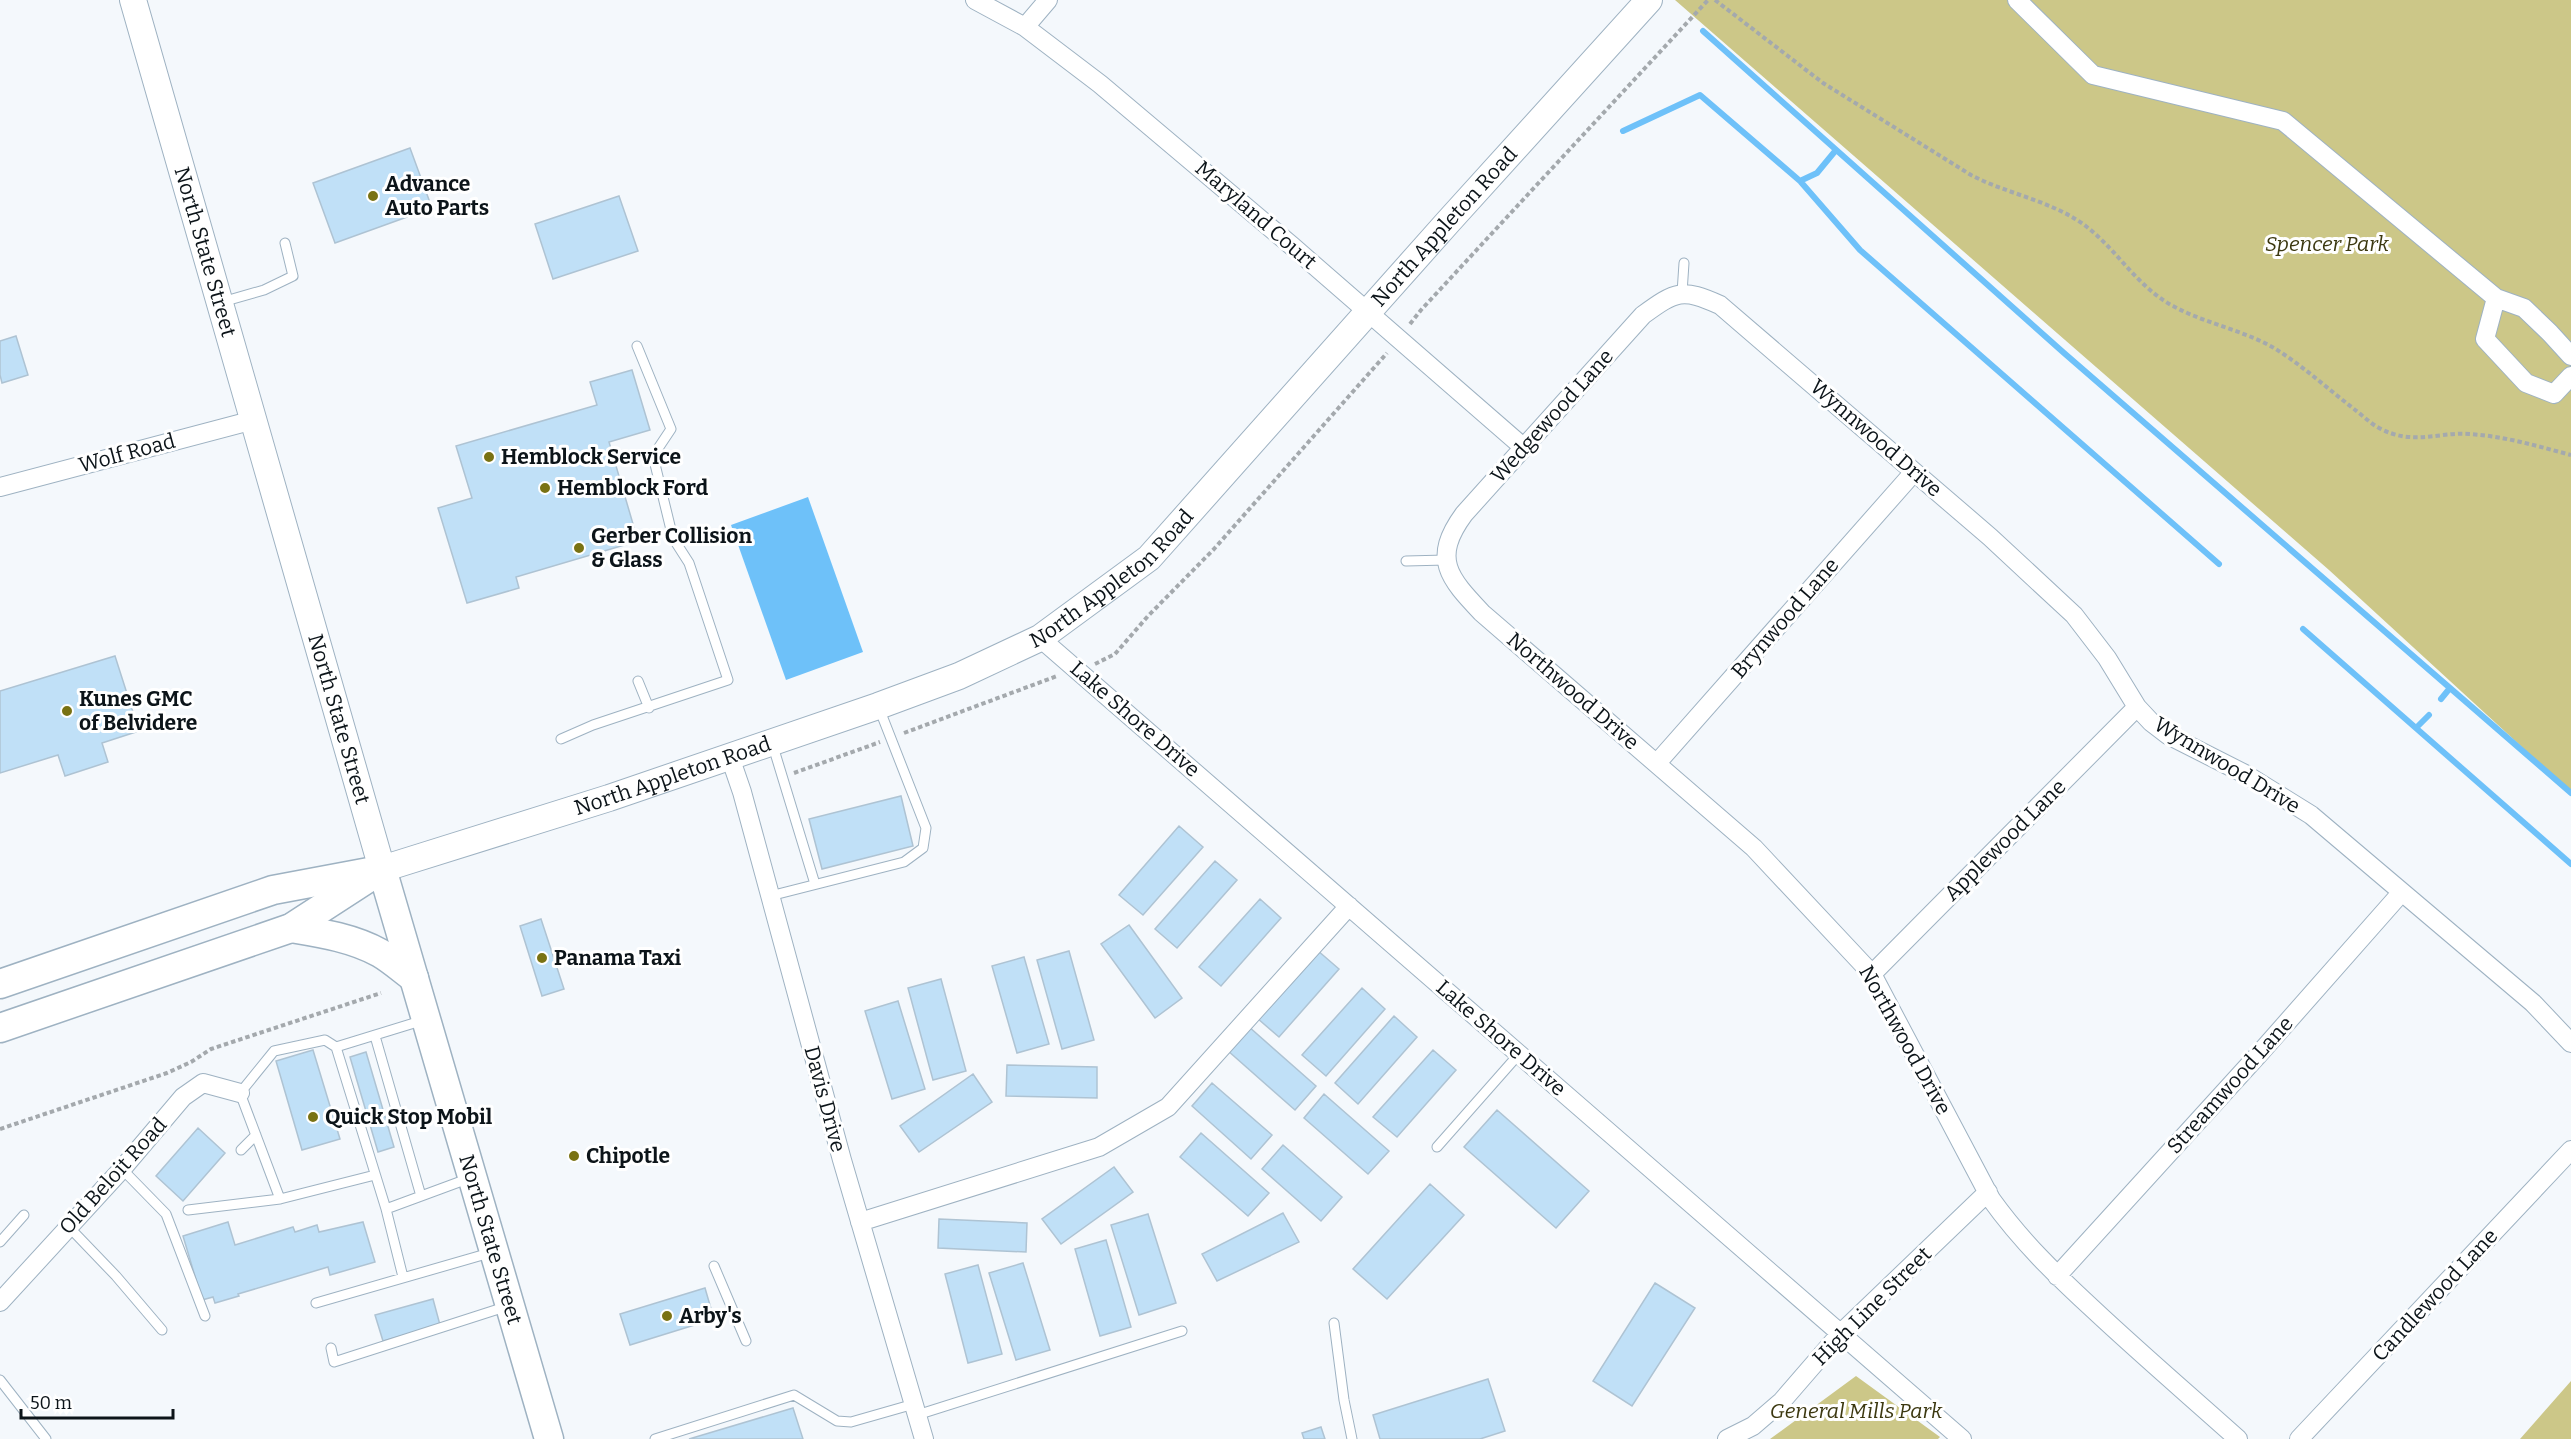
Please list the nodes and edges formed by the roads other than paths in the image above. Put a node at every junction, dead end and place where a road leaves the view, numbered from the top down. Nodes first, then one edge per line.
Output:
1 (133, 0) edge
2 (975, 0) edge
3 (1048, 0) edge
4 (1650, 0) edge
5 (2017, 0) edge
6 (1025, 27) junction
7 (285, 243) dead end
8 (1684, 263) dead end
9 (1682, 293) junction
10 (2496, 298) junction
11 (220, 303) junction
12 (1368, 313) junction
13 (637, 346) dead end
14 (2571, 356) edge
15 (2571, 376) edge
16 (254, 420) junction
17 (1523, 447) junction
18 (1914, 472) junction
19 (0, 487) edge
20 (1446, 560) junction
21 (1406, 561) dead end
22 (1040, 638) junction
23 (638, 681) dead end
24 (878, 706) junction
25 (2137, 707) junction
26 (649, 708) junction
27 (561, 739) dead end
28 (772, 742) junction
29 (730, 757) junction
30 (1657, 763) junction
31 (382, 869) junction
32 (815, 884) junction
33 (2401, 893) junction
34 (770, 896) junction
35 (1349, 906) junction
36 (291, 928) junction
37 (1872, 974) junction
38 (414, 978) junction
39 (0, 984) edge
40 (426, 1019) junction
41 (0, 1028) edge
42 (375, 1036) junction
43 (2571, 1043) edge
44 (336, 1047) junction
45 (1519, 1054) junction
46 (240, 1093) junction
47 (256, 1135) junction
48 (1437, 1147) dead end
49 (241, 1150) dead end
50 (2571, 1150) edge
51 (122, 1169) junction
52 (375, 1174) junction
53 (472, 1177) junction
54 (1988, 1192) junction
55 (421, 1196) junction
56 (280, 1199) junction
57 (386, 1209) junction
58 (188, 1210) dead end
59 (24, 1215) dead end
60 (860, 1222) junction
61 (68, 1226) junction
62 (0, 1242) edge
63 (495, 1252) junction
64 (714, 1266) dead end
65 (403, 1276) junction
66 (2057, 1276) junction
67 (0, 1302) edge
68 (316, 1303) dead end
69 (510, 1305) junction
70 (205, 1316) dead end
71 (1334, 1323) dead end
72 (162, 1330) dead end
73 (1182, 1331) dead end
74 (1839, 1334) junction
75 (746, 1341) dead end
76 (331, 1348) dead end
77 (0, 1380) edge
78 (916, 1410) junction
79 (46, 1439) edge
80 (549, 1439) edge
81 (655, 1439) edge
82 (924, 1439) edge
83 (1352, 1439) edge
84 (1727, 1439) edge
85 (1962, 1439) edge
86 (2238, 1439) edge
87 (2299, 1439) edge

1 - 11 main road, North State Street
2 - 6 street, Maryland Court
3 - 6 street
4 - 12 main road, North Appleton Road
5 - 10 street
6 - 12 street, Maryland Court
7 - 11 lane
8 - 9 lane
9 - 17 street, Wedgewood Lane
9 - 18 street, Wynnwood Drive
10 - 14 street
10 - 15 street
11 - 16 main road, North State Street
12 - 17 street, Maryland Court
12 - 22 main road, North Appleton Road
13 - 26 lane
16 - 19 street, Wolf Road
16 - 31 main road, North State Street
17 - 20 street, Wedgewood Lane
18 - 25 street, Wynnwood Drive
18 - 30 street, Brynwood Lane
20 - 21 lane
20 - 30 street, Northwood Drive
22 - 24 main road, North Appleton Road
22 - 35 street, Lake Shore Drive
23 - 26 lane
24 - 28 main road, North Appleton Road
24 - 32 lane
25 - 33 street, Wynnwood Drive
25 - 37 street, Applewood Lane
26 - 27 lane
28 - 29 main road, North Appleton Road
28 - 32 lane
29 - 31 main road, North Appleton Road
29 - 34 street, Davis Drive
30 - 37 street, Northwood Drive
31 - 36 main road
31 - 38 main road, North State Street
31 - 39 main road
32 - 34 lane
33 - 43 street, Wynnwood Drive
33 - 66 street, Streamwood Lane
34 - 60 street, Davis Drive
35 - 45 street, Lake Shore Drive
35 - 60 street
36 - 38 main road
36 - 41 main road
37 - 54 street, Northwood Drive
38 - 40 main road, North State Street
40 - 42 lane
40 - 53 main road, North State Street
42 - 44 lane
42 - 55 lane
44 - 46 lane
44 - 52 lane
45 - 48 lane
45 - 74 street, Lake Shore Drive
46 - 47 lane
46 - 51 street, Old Beloit Road
47 - 49 lane
47 - 56 lane
50 - 87 street, Candlewood Lane
51 - 61 street, Old Beloit Road
51 - 70 lane
52 - 56 lane
52 - 57 lane
53 - 55 lane
53 - 63 main road, North State Street
54 - 66 street, Northwood Drive
54 - 74 street, High Line Street
55 - 57 lane
56 - 58 lane
57 - 65 lane
59 - 62 lane
60 - 78 street, Davis Drive
61 - 67 street, Old Beloit Road
61 - 72 lane
63 - 65 lane
63 - 69 main road, North State Street
64 - 75 lane
65 - 68 lane
66 - 86 street, Northwood Drive
69 - 76 lane
69 - 80 main road, North State Street
71 - 83 lane
73 - 78 lane
74 - 84 street, High Line Street
74 - 85 street, Lake Shore Drive
77 - 79 lane
78 - 81 lane
78 - 82 street, Davis Drive

